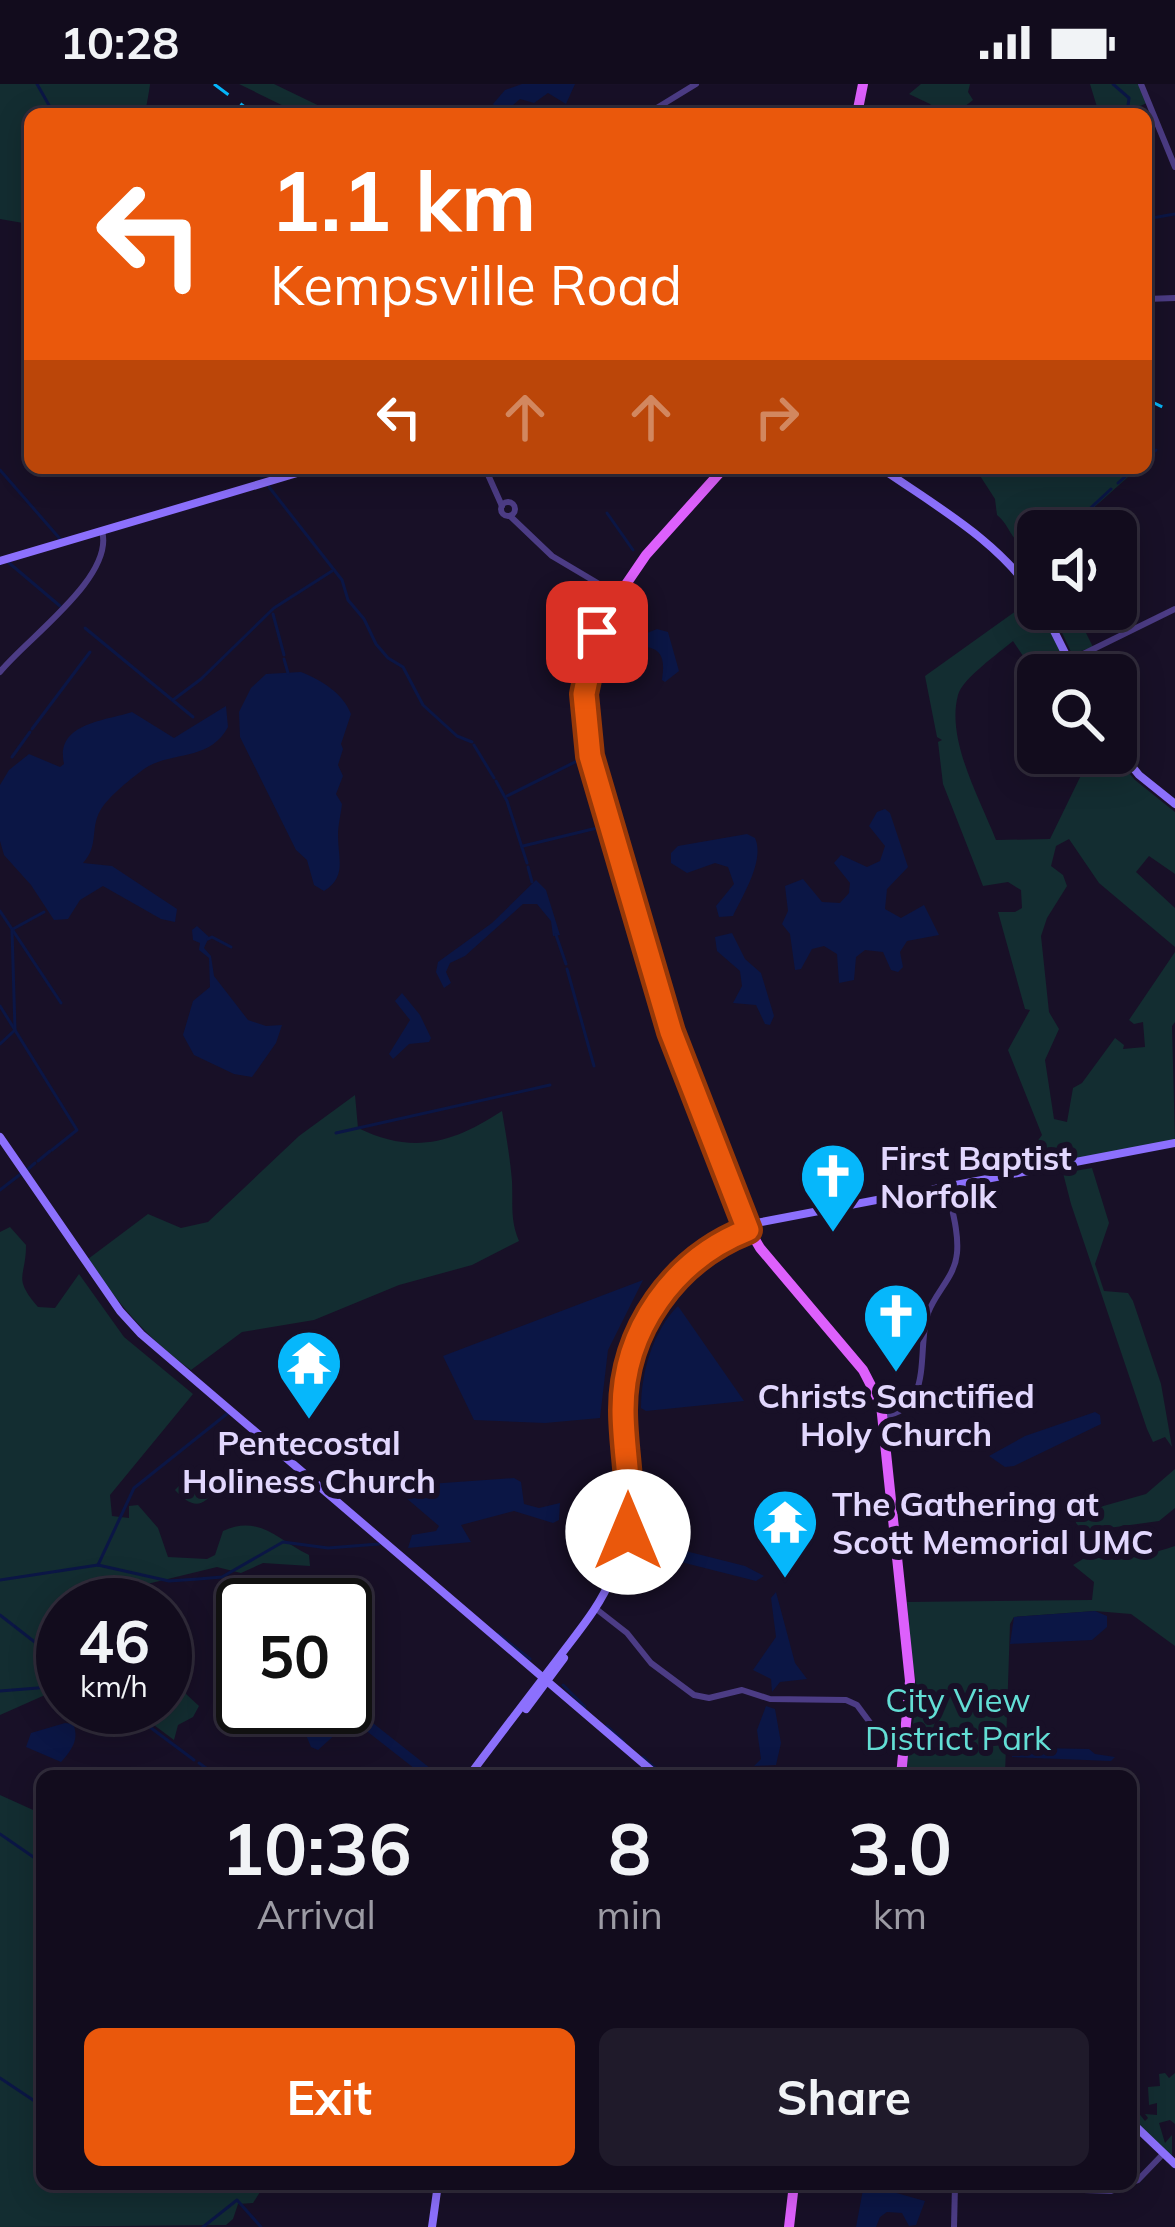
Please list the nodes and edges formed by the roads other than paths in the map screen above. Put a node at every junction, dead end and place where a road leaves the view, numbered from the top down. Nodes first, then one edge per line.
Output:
1 (696, 84) edge
2 (656, 108) edge
3 (1152, 111) edge
4 (1175, 167) edge
5 (292, 474) edge
6 (490, 474) edge
7 (715, 474) edge
8 (892, 474) edge
9 (102, 531) junction
10 (0, 561) edge
11 (1017, 571) edge
12 (614, 592) junction
13 (1175, 609) edge
14 (1083, 654) edge
15 (0, 672) edge
16 (1137, 774) edge
17 (1175, 807) edge
18 (0, 1137) edge
19 (1175, 1145) edge
20 (947, 1188) junction
21 (744, 1229) junction
22 (881, 1414) junction
23 (597, 1610) junction
24 (545, 1679) junction
25 (903, 1735) junction
26 (476, 1770) edge
27 (652, 1770) edge
28 (899, 1770) edge
29 (1137, 2128) edge
30 (1164, 2153) junction
31 (1175, 2164) edge
32 (1137, 2180) edge
33 (439, 2190) edge
34 (795, 2190) edge
35 (956, 2190) edge
36 (434, 2227) edge
37 (791, 2227) edge
38 (954, 2227) edge

1 - 2 street
3 - 4 street
5 - 9 main road
6 - 12 street
7 - 12 main road
8 - 11 main road
9 - 10 main road
9 - 15 street
12 - 21 main road
13 - 14 street
16 - 17 main road
18 - 24 main road
19 - 20 main road
20 - 21 main road
20 - 22 street
21 - 22 main road
21 - 23 main road
22 - 25 main road
23 - 24 main road
23 - 25 street
24 - 26 main road
24 - 27 main road
25 - 28 main road
29 - 30 main road
30 - 31 main road
30 - 32 street
33 - 36 main road
34 - 37 main road
35 - 38 street

